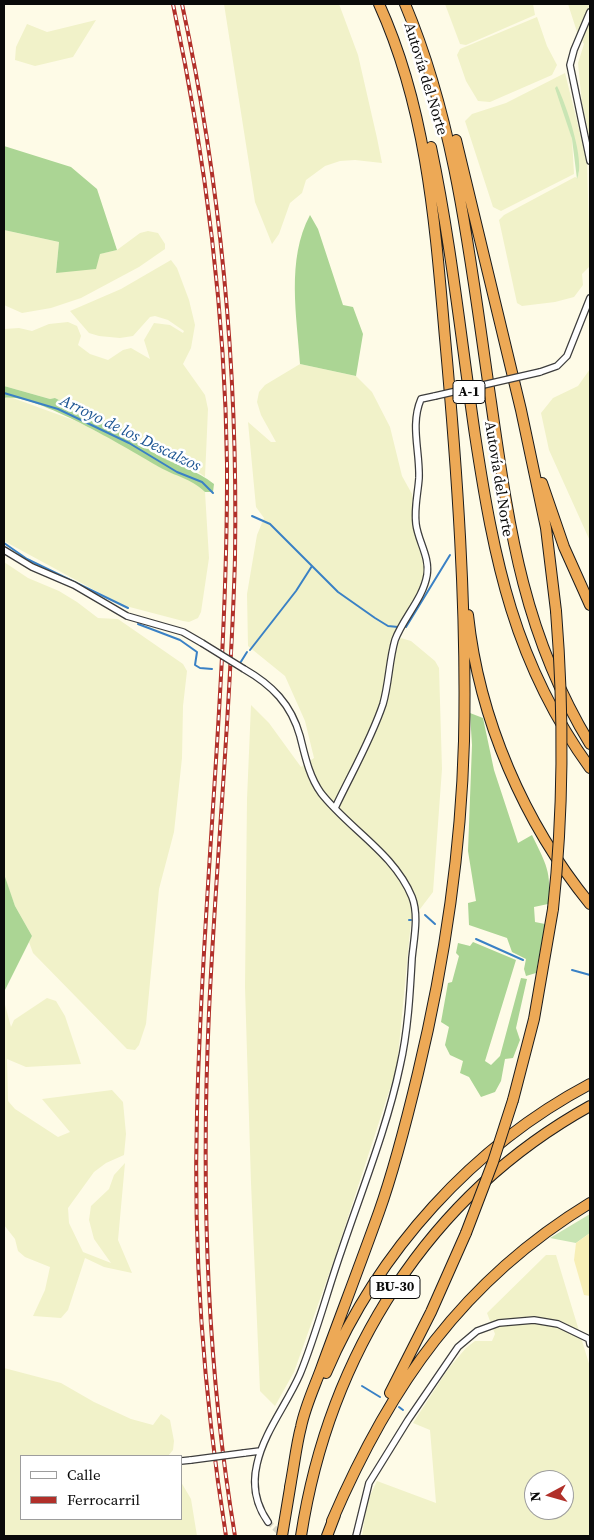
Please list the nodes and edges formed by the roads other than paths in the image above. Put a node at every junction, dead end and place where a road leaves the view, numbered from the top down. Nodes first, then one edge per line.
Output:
1 (379, 4) edge
2 (384, 4) edge
3 (405, 4) edge
4 (410, 4) edge
5 (590, 12) edge
6 (590, 161) edge
7 (590, 298) edge
8 (521, 410) junction
9 (453, 429) junction
10 (4, 550) edge
11 (590, 605) edge
12 (590, 744) edge
13 (590, 768) edge
14 (335, 808) junction
15 (590, 904) edge
16 (590, 1084) edge
17 (590, 1106) edge
18 (590, 1203) edge
19 (590, 1344) edge
20 (260, 1451) junction
21 (182, 1461) edge
22 (290, 1487) junction
23 (332, 1521) junction
24 (268, 1522) tunnel mouth
25 (282, 1536) edge
26 (301, 1536) edge
27 (327, 1536) edge
28 (356, 1536) edge

1 - 9 highway
2 - 13 highway, Autovía del Norte / A-1
3 - 12 highway, Autovía del Norte / A-1
4 - 8 highway
5 - 6 street
7 - 14 street, bridge
8 - 11 highway
8 - 23 highway, bridge
9 - 15 highway
9 - 22 highway
10 - 14 street, bridge
14 - 20 street
16 - 22 highway, BU-30
17 - 26 highway, BU-30
18 - 23 highway
19 - 28 street
20 - 21 street, bridge
20 - 24 street
22 - 25 highway, BU-30
23 - 27 highway

